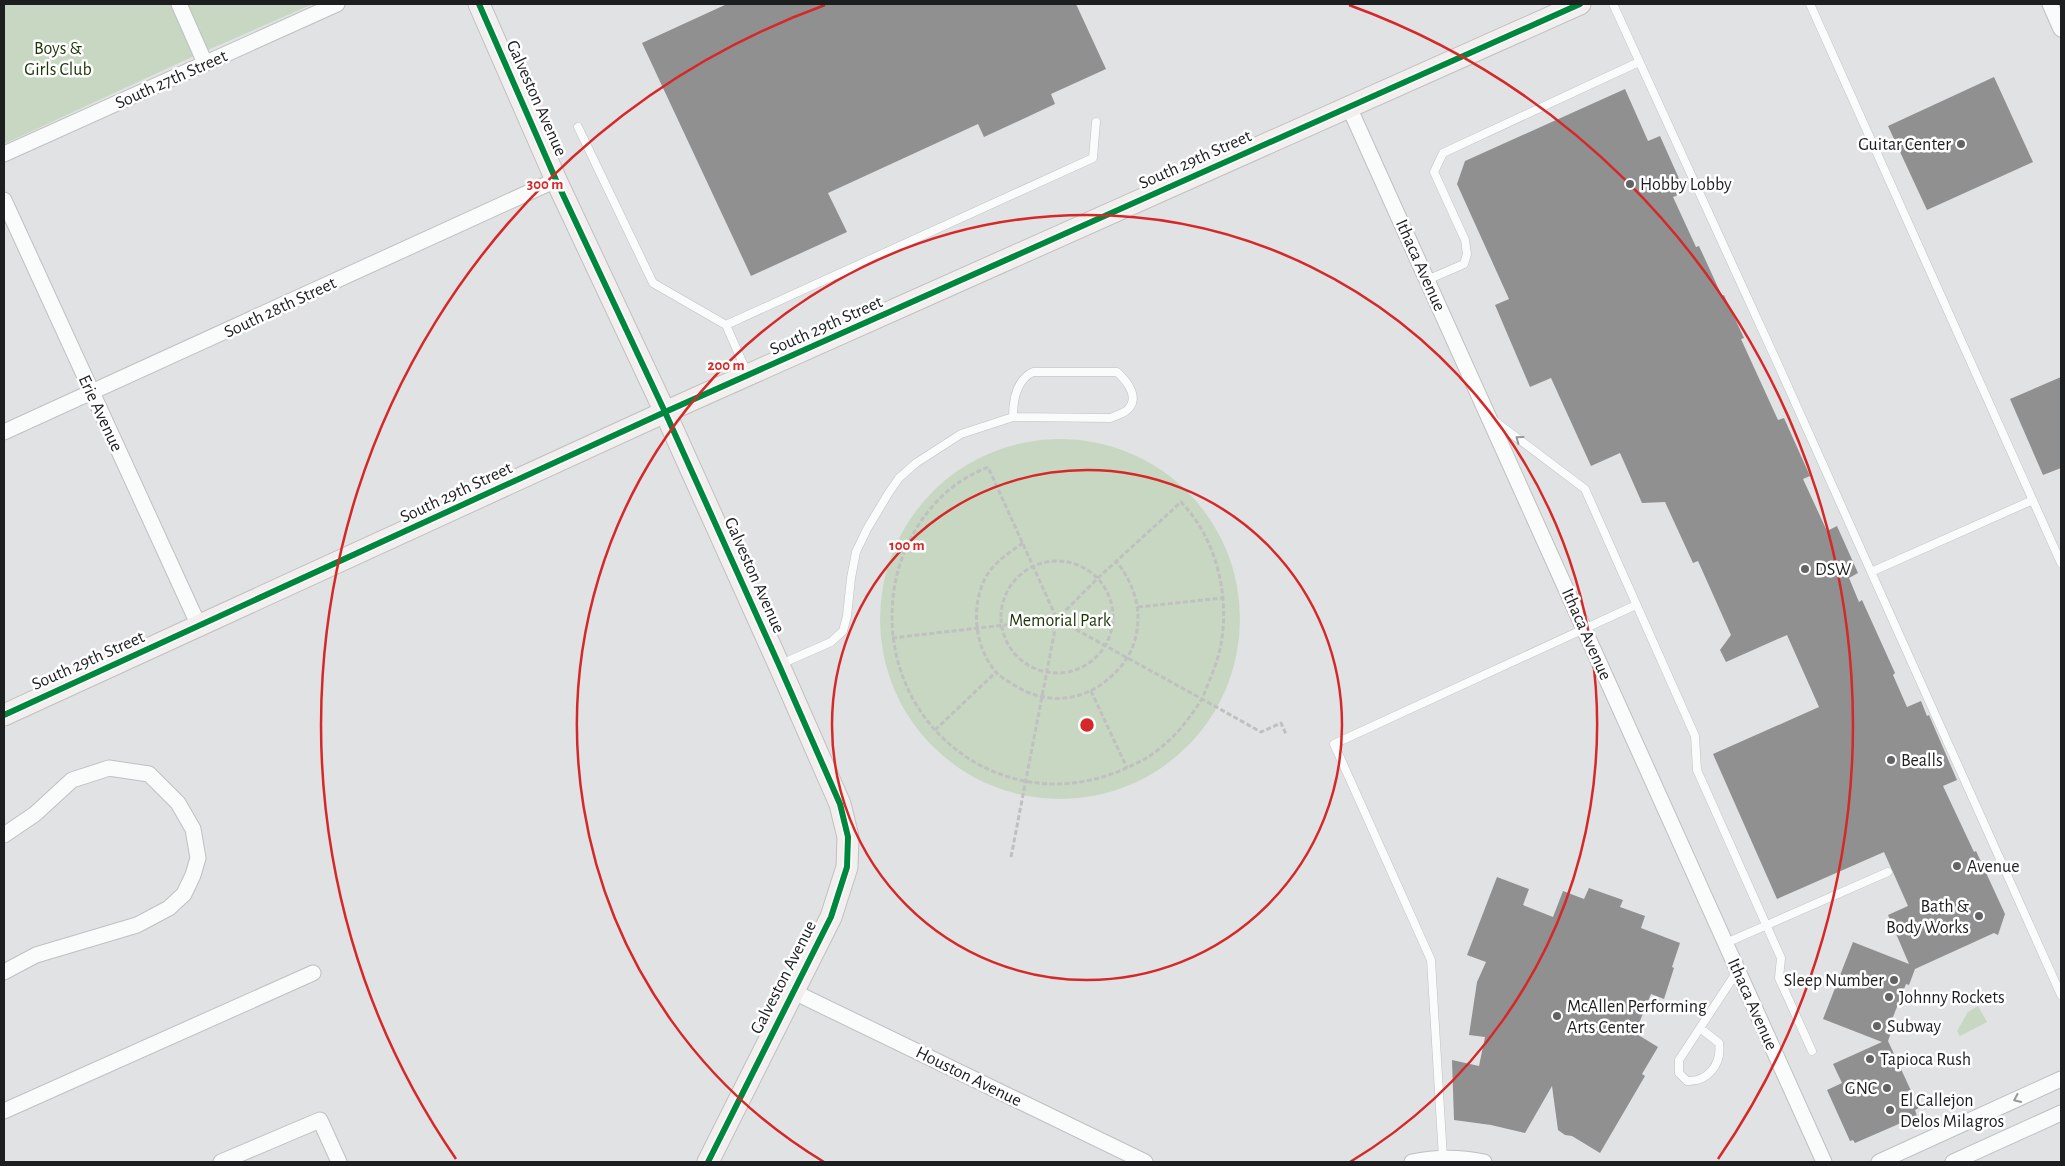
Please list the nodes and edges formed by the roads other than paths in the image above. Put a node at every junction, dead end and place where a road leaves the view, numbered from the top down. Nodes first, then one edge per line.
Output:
1 (179, 4) edge
2 (337, 4) edge
3 (479, 4) edge
4 (1580, 4) edge
5 (1613, 4) edge
6 (1810, 4) edge
7 (2050, 4) edge
8 (2061, 29) edge
9 (1639, 62) junction
10 (205, 63) junction
11 (1349, 107) junction
12 (1096, 122) dead end
13 (578, 127) dead end
14 (4, 154) edge
15 (556, 180) junction
16 (4, 200) edge
17 (1427, 280) junction
18 (726, 325) junction
19 (749, 377) junction
20 (92, 393) junction
21 (665, 412) junction
22 (1013, 417) junction
23 (1489, 417) junction
24 (4, 432) edge
25 (2033, 500) junction
26 (2061, 563) edge
27 (1871, 572) junction
28 (1636, 605) junction
29 (199, 626) junction
30 (1584, 628) junction
31 (779, 665) junction
32 (4, 715) edge
33 (4, 835) edge
34 (1888, 872) dead end
35 (1766, 925) junction
36 (1726, 943) junction
37 (1738, 970) junction
38 (4, 972) edge
39 (313, 973) dead end
40 (792, 991) junction
41 (2061, 995) edge
42 (1700, 1028) junction
43 (1812, 1051) dead end
44 (2061, 1079) edge
45 (4, 1111) edge
46 (2061, 1113) edge
47 (1443, 1158) junction
48 (222, 1162) edge
49 (339, 1162) edge
50 (708, 1162) edge
51 (1145, 1162) edge
52 (1412, 1162) edge
53 (1484, 1162) edge
54 (1824, 1162) edge
55 (1879, 1162) edge
56 (1953, 1162) edge

1 - 10 street
2 - 10 street, South 27th Street
3 - 15 street, Galveston Avenue
4 - 11 street, South 29th Street
5 - 9 lane
6 - 25 lane
7 - 8 street
9 - 17 lane
9 - 27 lane
10 - 14 street, South 27th Street
11 - 17 street, Ithaca Avenue
11 - 19 street, South 29th Street
12 - 18 lane
13 - 18 lane
15 - 20 street, South 28th Street
15 - 21 street, Galveston Avenue
16 - 20 street, Erie Avenue
17 - 23 street, Ithaca Avenue
18 - 19 lane
19 - 21 street, South 29th Street
20 - 24 street, South 28th Street
20 - 29 street, Erie Avenue
21 - 29 street, South 29th Street
21 - 31 street, Galveston Avenue
22 - 22 lane
22 - 31 lane
28 -> 23 lane
23 - 30 street, Ithaca Avenue
25 - 26 lane
25 - 27 lane
27 - 41 lane
28 - 30 lane
28 - 35 lane
29 - 32 street, South 29th Street
30 - 36 street, Ithaca Avenue
30 - 47 lane
31 - 40 street, Galveston Avenue
33 - 38 street
34 - 35 lane
35 - 36 lane
35 - 43 lane
36 - 37 street, Ithaca Avenue
37 - 42 lane
37 - 54 street, Ithaca Avenue
39 - 45 street
40 - 50 street, Galveston Avenue
40 - 51 street, Houston Avenue
42 - 42 lane
44 -> 55 street
46 - 56 street
47 - 52 street
47 - 53 street
48 - 49 street

